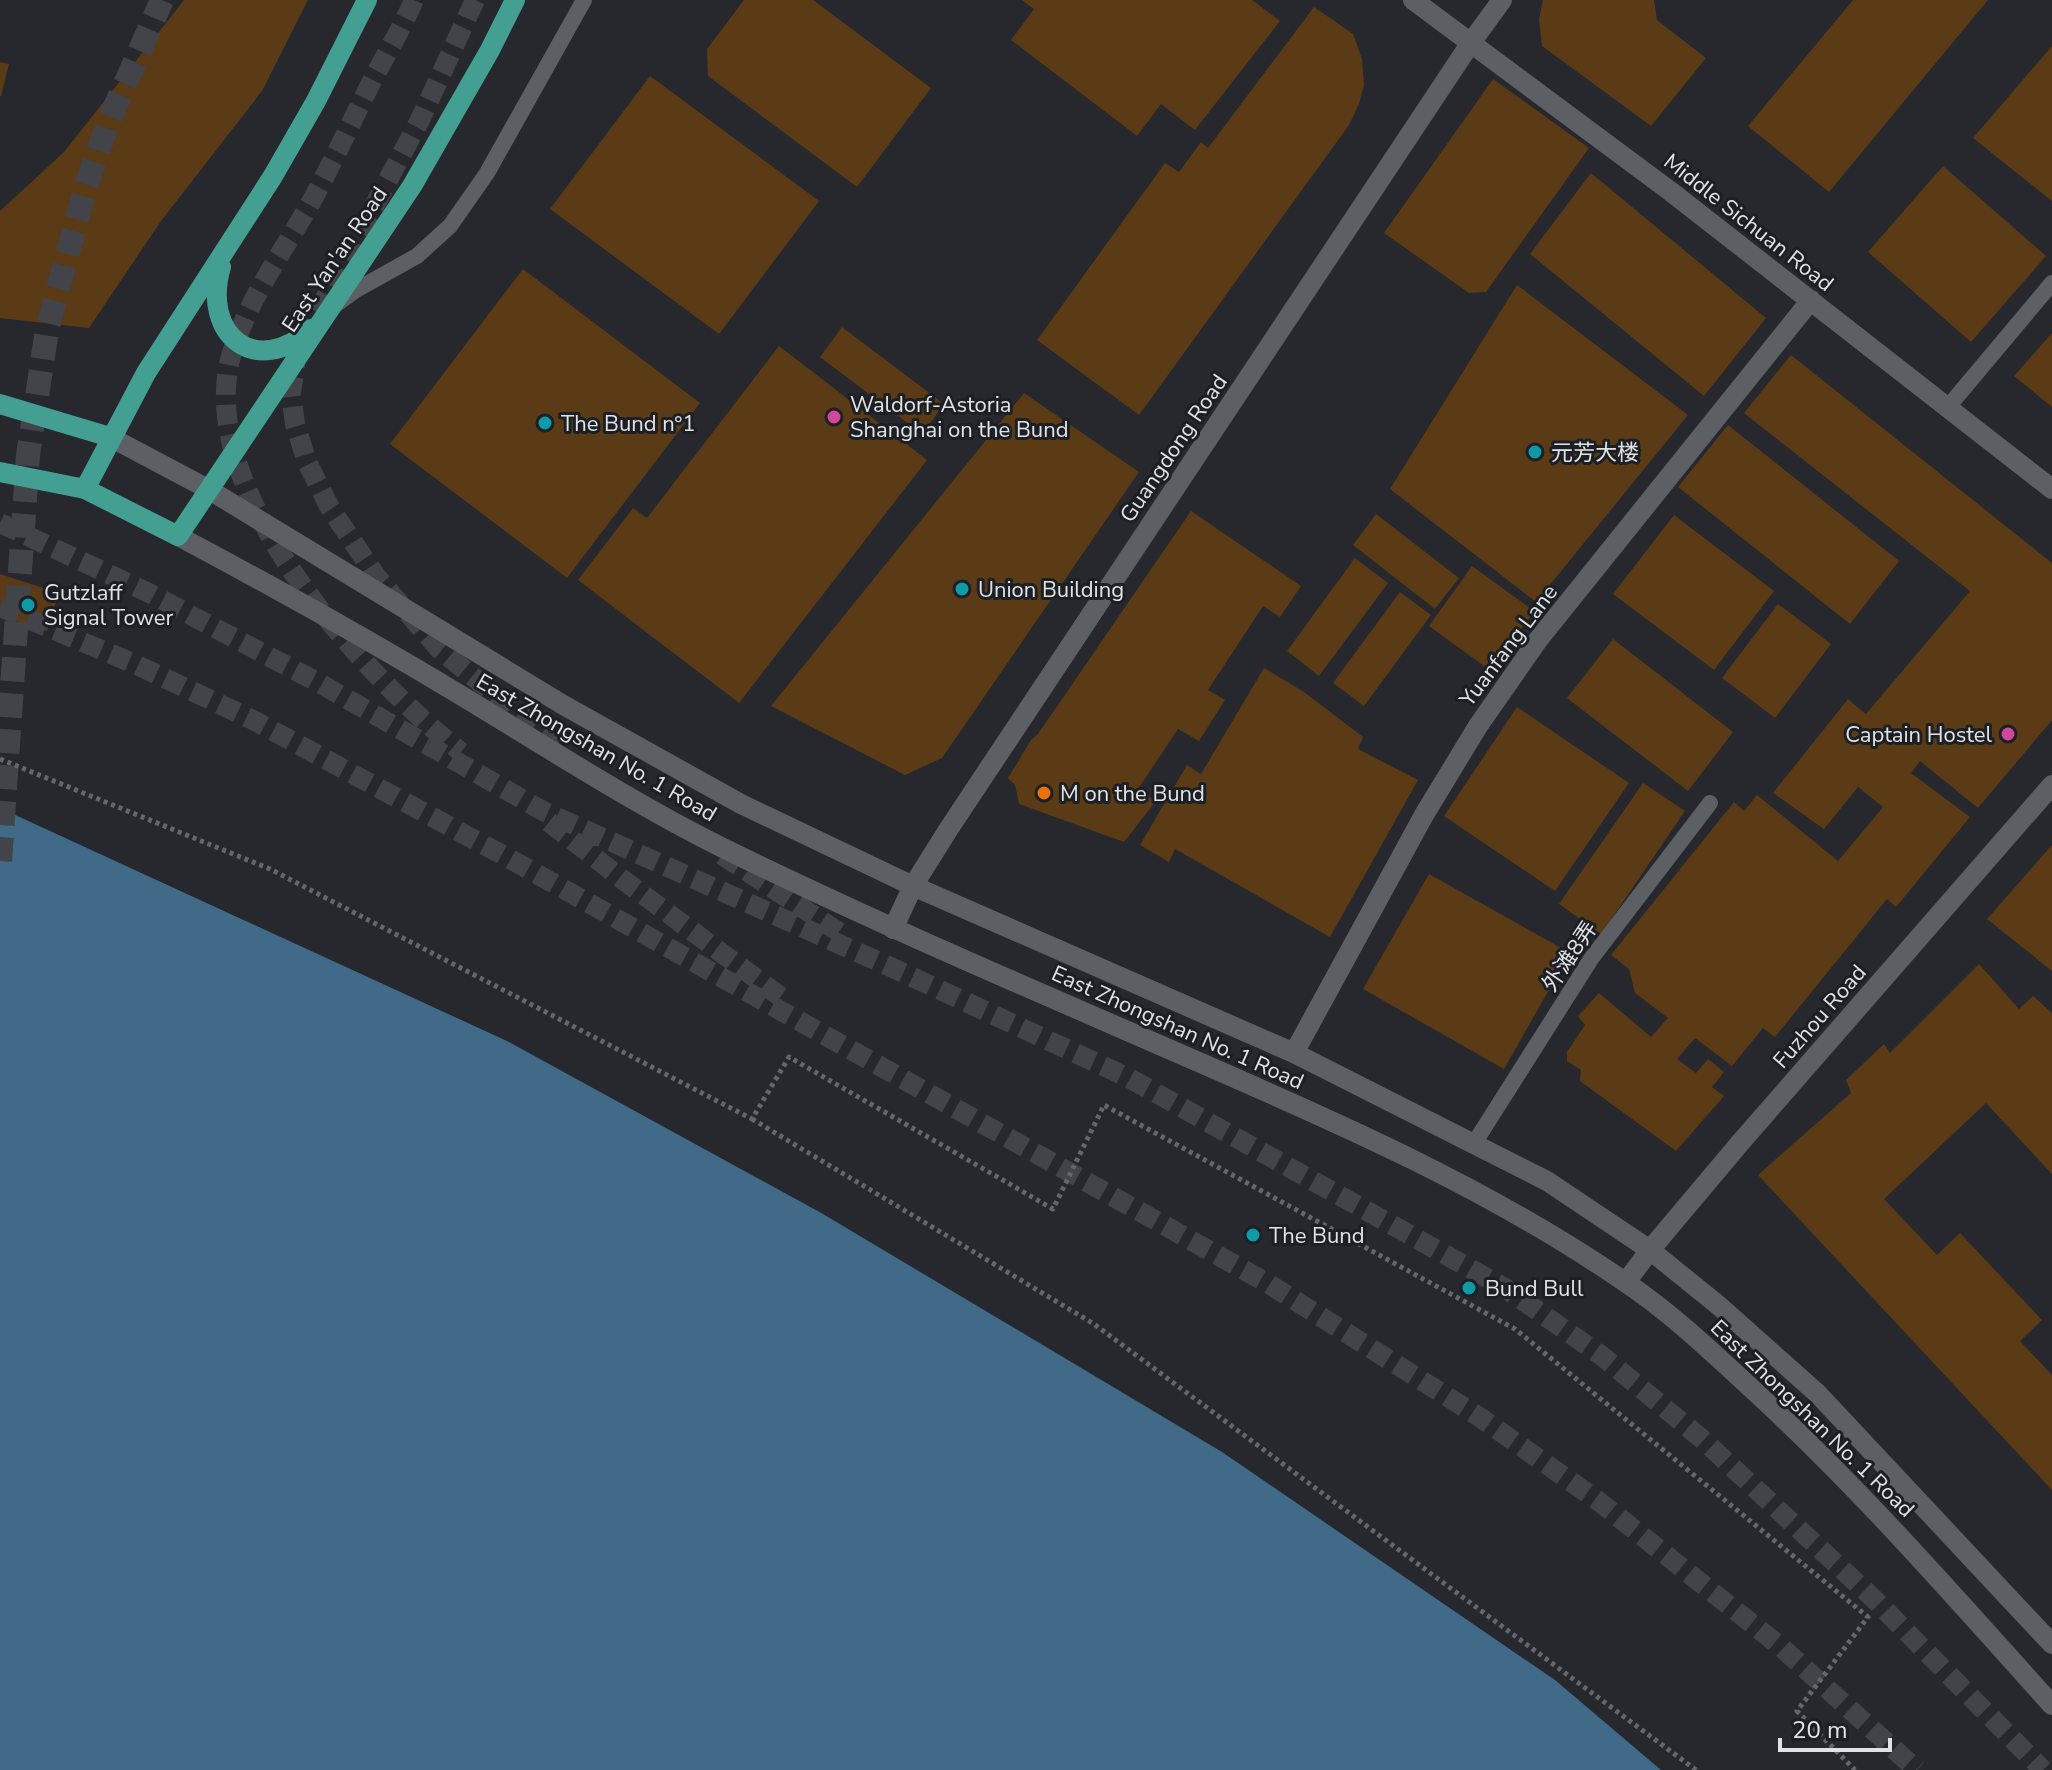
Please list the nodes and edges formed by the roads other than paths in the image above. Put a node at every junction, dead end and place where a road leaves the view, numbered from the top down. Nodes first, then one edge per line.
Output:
1 (367, 0) edge
2 (515, 0) edge
3 (584, 0) edge
4 (1413, 0) edge
5 (1502, 0) edge
6 (1470, 44) junction
7 (225, 252) junction
8 (2052, 283) edge
9 (1811, 300) junction
10 (328, 311) junction
11 (0, 404) edge
12 (1948, 407) junction
13 (110, 437) junction
14 (0, 472) edge
15 (85, 489) junction
16 (208, 489) junction
17 (2052, 489) edge
18 (178, 536) junction
19 (2052, 785) edge
20 (1710, 803) dead end
21 (913, 886) junction
22 (893, 929) junction
23 (1294, 1053) junction
24 (1475, 1142) junction
25 (1650, 1250) junction
26 (1626, 1282) junction
27 (2052, 1644) edge
28 (2052, 1705) edge

1 - 7 main road
2 - 10 main road, East Yan'an Road
3 - 10 lane
4 - 6 main road, Middle Sichuan Road
5 - 6 main road, Guangdong Road
6 - 9 main road, Middle Sichuan Road
6 - 21 main road, Guangdong Road
7 - 10 main road
7 - 13 main road
8 - 12 lane
9 - 12 main road, Middle Sichuan Road
9 - 23 main road, Yuanfang Lane
10 - 16 main road, East Yan'an Road
11 - 13 main road
12 - 17 main road, Middle Sichuan Road
13 - 15 main road
13 - 16 main road, East Zhongshan No. 1 Road
14 - 15 main road
15 - 18 main road
16 - 18 main road, East Yan'an Road
16 - 21 main road, East Zhongshan No. 1 Road
18 - 22 main road, East Zhongshan No. 1 Road
19 - 25 main road, Fuzhou Road
20 - 24 lane, 外滩8弄
21 - 22 main road, Guangdong Road
21 - 23 main road, East Zhongshan No. 1 Road
22 - 26 main road, East Zhongshan No. 1 Road
23 - 24 main road, East Zhongshan No. 1 Road
24 - 25 main road, East Zhongshan No. 1 Road
25 - 26 main road, Fuzhou Road
25 - 27 main road, East Zhongshan No. 1 Road
26 - 28 main road, East Zhongshan No. 1 Road

